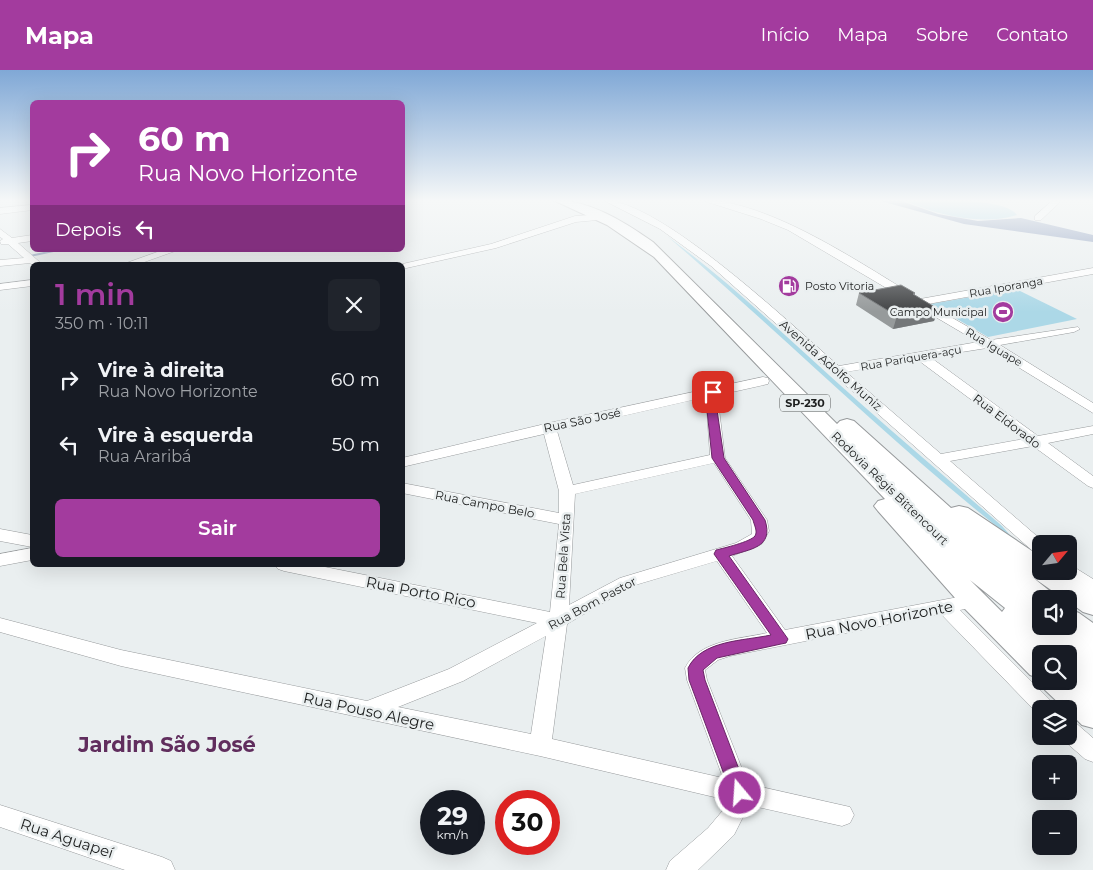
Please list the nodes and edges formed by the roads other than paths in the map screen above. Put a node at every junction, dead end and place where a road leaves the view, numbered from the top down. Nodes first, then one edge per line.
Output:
1 (5, 237) edge
2 (519, 237) edge
3 (639, 237) edge
4 (653, 237) edge
5 (679, 237) edge
6 (808, 237) edge
7 (30, 238) edge
8 (10, 242) junction
9 (0, 243) edge
10 (167, 252) edge
11 (31, 260) edge
12 (135, 262) edge
13 (0, 263) edge
14 (405, 265) edge
15 (1093, 271) edge
16 (30, 283) edge
17 (0, 287) edge
18 (693, 289) junction
19 (918, 302) junction
20 (1074, 329) dead end
21 (990, 344) junction
22 (922, 357) junction
23 (837, 370) junction
24 (763, 381) junction
25 (713, 392) junction
26 (1093, 409) edge
27 (549, 427) junction
28 (1093, 430) edge
29 (1034, 441) junction
30 (718, 458) junction
31 (882, 459) junction
32 (939, 459) junction
33 (405, 462) edge
34 (1093, 483) edge
35 (405, 489) edge
36 (567, 491) junction
37 (567, 520) junction
38 (0, 535) edge
39 (30, 541) edge
40 (1032, 541) edge
41 (30, 554) edge
42 (721, 554) junction
43 (0, 560) edge
44 (967, 563) junction
45 (1032, 564) edge
46 (294, 567) edge
47 (1078, 577) edge
48 (1056, 580) edge
49 (1093, 588) edge
50 (1032, 592) edge
51 (974, 601) junction
52 (1093, 605) edge
53 (945, 607) junction
54 (1032, 616) edge
55 (557, 620) junction
56 (0, 626) edge
57 (1077, 626) edge
58 (1056, 635) edge
59 (781, 639) junction
60 (1093, 639) edge
61 (1043, 645) edge
62 (1032, 658) edge
63 (1093, 665) edge
64 (1077, 679) edge
65 (1066, 690) edge
66 (1093, 696) edge
67 (1037, 700) edge
68 (365, 710) junction
69 (1093, 715) edge
70 (1077, 738) edge
71 (540, 746) junction
72 (1093, 752) edge
73 (740, 793) junction
74 (842, 815) dead end
75 (0, 816) edge
76 (162, 870) edge
77 (679, 870) edge

1 - 8 street
2 - 14 street
3 - 18 highway, Rodovia Régis Bittencourt / SP-230
4 - 31 highway, Rodovia Régis Bittencourt / SP-230
5 - 23 street, Avenida Adolfo Muniz
6 - 19 street, Rua Iguape
7 - 8 street
8 - 9 street
8 - 11 street
10 - 12 street
11 - 13 street
15 - 19 street, Rua Iporanga
16 - 17 street
18 - 24 highway
18 - 44 highway, Rodovia Régis Bittencourt / SP-230
19 - 21 street, Rua Iguape
20 - 21 street, Rua Pariquera-açu
21 - 22 street, Rua Pariquera-açu
21 - 26 street, Rua Iguape
22 - 23 street, Rua Pariquera-açu
22 - 29 street, Rua Eldorado
23 - 32 street, Avenida Adolfo Muniz
24 - 25 street, Rua São José
24 - 51 highway
25 - 27 street, Rua São José
25 - 30 street, Rua Bom Pastor
27 - 33 street, Rua São José
27 - 36 street, Rua Bela Vista
28 - 29 street
29 - 32 street
29 - 34 street, Rua Eldorado
30 - 36 street
30 - 42 street, Rua Bom Pastor
31 - 45 highway
31 - 50 highway, Rodovia Régis Bittencourt / SP-230
32 - 40 street, Avenida Adolfo Muniz
35 - 37 street, Rua Campo Belo
36 - 37 street, Rua Bela Vista
37 - 55 street, Rua Bela Vista
38 - 39 street
41 - 43 street
42 - 55 street, Rua Bom Pastor
42 - 59 street
44 - 54 highway, Rodovia Régis Bittencourt / SP-230
44 - 61 highway
46 - 55 street, Rua Porto Rico
47 - 49 street
48 - 52 highway
51 - 53 street, Rua Novo Horizonte
51 - 62 highway
53 - 59 street, Rua Novo Horizonte
53 - 67 street
55 - 68 street, Rua Bom Pastor
55 - 71 street, Rua Bela Vista
56 - 68 street, Rua Pouso Alegre
57 - 60 highway
58 - 63 highway
59 - 73 street, Rua Novo Horizonte
64 - 66 highway
65 - 69 highway
68 - 71 street, Rua Pouso Alegre
70 - 72 street
71 - 73 street, Rua Pouso Alegre
73 - 74 street, Rua Pouso Alegre
73 - 77 street
75 - 76 street, Rua Aguapeí

